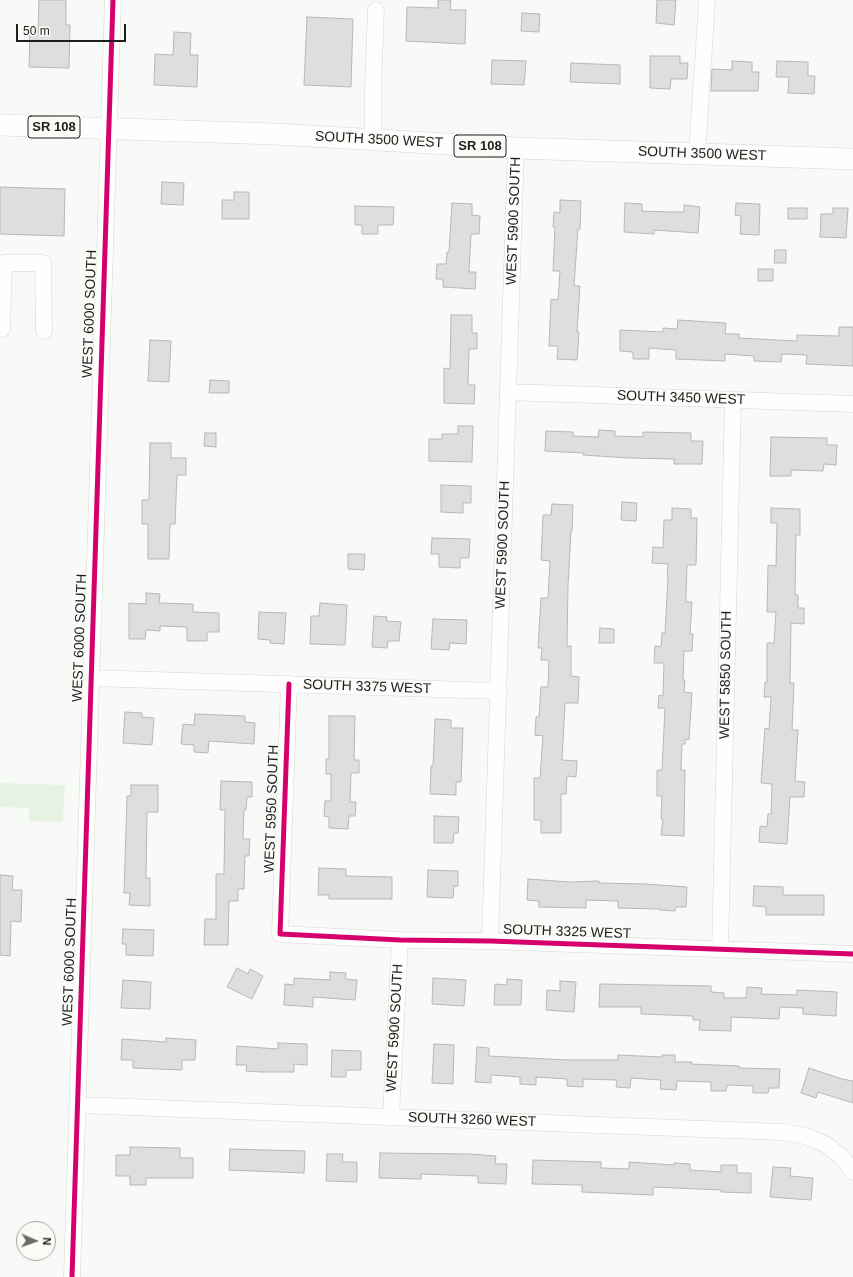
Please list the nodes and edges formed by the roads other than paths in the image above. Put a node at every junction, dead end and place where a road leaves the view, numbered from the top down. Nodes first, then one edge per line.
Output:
1 (113, 0) edge
2 (707, 0) edge
3 (376, 10) dead end
4 (0, 125) edge
5 (108, 129) junction
6 (373, 139) junction
7 (516, 148) junction
8 (697, 154) junction
9 (853, 159) edge
10 (2, 263) edge
11 (2, 329) dead end
12 (44, 331) dead end
13 (508, 392) junction
14 (733, 400) junction
15 (853, 404) edge
16 (91, 678) junction
17 (289, 684) junction
18 (499, 691) junction
19 (280, 934) joint
20 (400, 940) junction
21 (490, 941) junction
22 (720, 949) junction
23 (853, 954) edge
24 (77, 1105) junction
25 (391, 1117) junction
26 (853, 1172) edge
27 (72, 1277) edge

1 - 5 street, WEST 6000 SOUTH
2 - 8 street
3 - 6 street
4 - 5 main road, SOUTH 3500 WEST / SR 108
5 - 6 main road, SOUTH 3500 WEST / SR 108
5 - 16 street, WEST 6000 SOUTH
6 - 7 main road, SOUTH 3500 WEST / SR 108
7 - 8 main road, SOUTH 3500 WEST / SR 108
7 - 13 street, WEST 5900 SOUTH
8 - 9 main road, SOUTH 3500 WEST / SR 108
10 - 11 street
10 - 12 street
13 - 14 street, SOUTH 3450 WEST
13 - 18 street, WEST 5900 SOUTH
14 - 15 street, SOUTH 3450 WEST
14 - 22 street, WEST 5850 SOUTH
16 - 17 street, SOUTH 3375 WEST
16 - 24 street, WEST 6000 SOUTH
17 - 18 street, SOUTH 3375 WEST
17 - 19 street, WEST 5950 SOUTH
18 - 21 street, WEST 5900 SOUTH
19 - 20 street, SOUTH 3325 WEST
20 - 21 street, SOUTH 3325 WEST
20 - 25 street, WEST 5900 SOUTH
21 - 22 street, SOUTH 3325 WEST
22 - 23 street, SOUTH 3325 WEST
24 - 25 street, SOUTH 3260 WEST
24 - 27 street, WEST 6000 SOUTH
25 - 26 street, SOUTH 3260 WEST

